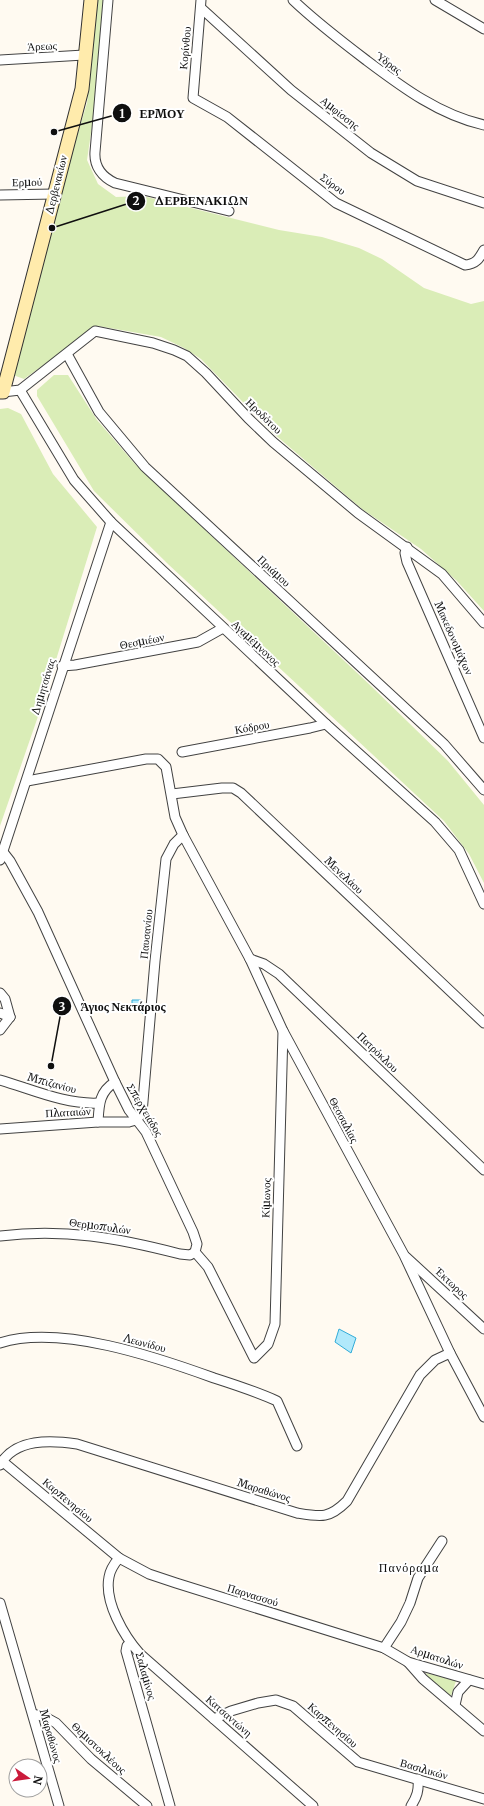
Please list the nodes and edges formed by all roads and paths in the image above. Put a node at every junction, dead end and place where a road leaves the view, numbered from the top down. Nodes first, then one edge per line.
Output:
1 (91, 0) edge
2 (108, 0) edge
3 (209, 0) edge
4 (293, 0) edge
5 (435, 0) edge
6 (201, 4) edge
7 (484, 29) edge
8 (84, 56) junction
9 (0, 60) edge
10 (193, 98) joint
11 (484, 125) edge
12 (54, 194) junction
13 (0, 195) edge
14 (484, 203) edge
15 (229, 211) dead end
16 (484, 250) edge
17 (67, 354) junction
18 (20, 390) junction
19 (2, 392) edge
20 (111, 522) junction
21 (407, 547) junction
22 (484, 623) edge
23 (223, 628) junction
24 (62, 666) junction
25 (326, 724) junction
26 (484, 738) edge
27 (182, 752) dead end
28 (26, 781) junction
29 (484, 790) edge
30 (172, 794) junction
31 (183, 834) junction
32 (1, 856) edge
33 (484, 904) edge
34 (250, 959) junction
35 (0, 993) edge
36 (0, 1014) edge
37 (10, 1017) junction
38 (484, 1022) edge
39 (0, 1030) edge
40 (283, 1031) junction
41 (0, 1080) edge
42 (115, 1082) junction
43 (99, 1103) junction
44 (136, 1120) junction
45 (98, 1122) junction
46 (0, 1129) edge
47 (484, 1170) edge
48 (0, 1236) edge
49 (195, 1252) junction
50 (404, 1255) junction
51 (484, 1329) edge
52 (0, 1343) edge
53 (450, 1353) junction
54 (484, 1417) edge
55 (297, 1446) dead end
56 (1, 1463) edge
57 (442, 1541) dead end
58 (119, 1558) junction
59 (0, 1603) edge
60 (130, 1643) junction
61 (384, 1648) junction
62 (408, 1662) junction
63 (469, 1680) junction
64 (484, 1684) edge
65 (455, 1705) junction
66 (32, 1714) junction
67 (214, 1719) junction
68 (484, 1731) edge
69 (358, 1762) joint
70 (418, 1779) junction
71 (484, 1799) edge
72 (59, 1806) edge
73 (147, 1806) edge
74 (170, 1806) edge
75 (313, 1806) edge
76 (411, 1806) edge

1 - 8 street, Δερβενακίων
2 - 15 street
3 - 6 street
4 - 11 street, Ύδρας
5 - 7 street
6 - 10 street, Κορίνθου
6 - 14 street, Αμφίσσης
8 - 9 street, Άρεως
8 - 12 street, Δερβενακίων
10 - 16 street, Σύρου
12 - 13 street, Ερμού
12 - 19 street, Δερβενακίων
17 - 18 street, Ηροδότου
17 - 21 street, Ηροδότου
17 - 29 street, Πριάμου
18 - 19 street
18 - 20 street, Αγαμέμνονος
20 - 23 street, Αγαμέμνονος
20 - 24 street, Δημητσάνας
21 - 22 street, Ηροδότου
21 - 26 street, Μακεδονομάχων
23 - 24 street, Θεσμιέων
23 - 25 street, Αγαμέμνονος
24 - 28 street, Δημητσάνας
25 - 27 street, Κόδρου
25 - 33 street, Αγαμέμνονος
28 - 30 street
28 - 32 street, Δημητσάνας
30 - 31 street
30 - 38 street, Μενελάου
31 - 34 street, Θεσσαλίας
31 - 44 street, Παυσανίου
32 - 42 street, Σπερχειάδος
34 - 40 street, Θεσσαλίας
34 - 47 street, Πατρόκλου
35 - 37 street
36 - 37 street
37 - 39 street
40 - 49 street, Κίμωνος
40 - 50 street, Θεσσαλίας
41 - 43 street, Μπιζανίου
42 - 43 street
42 - 44 street, Σπερχειάδος
43 - 45 street
44 - 45 street, Πλαταιών
44 - 49 street, Σπερχειάδος
45 - 46 street, Πλαταιών
48 - 49 street, Θερμοπυλών
50 - 51 street, Έκτωρος
50 - 53 street, Θεσσαλίας
52 - 55 street, Λεωνίδου
53 - 54 street, Θεσσαλίας
53 - 56 street, Μαραθώνος
56 - 58 street, Καρπενησίου
57 - 61 street
58 - 60 street, Σαλαμίνος
58 - 61 street, Παρνασσού
59 - 66 street, Μαραθώνος
60 - 67 street, Κατσαντώνη
60 - 74 street, Σαλαμίνος
61 - 62 street, Αρματολών
62 - 63 street, Αρματολών
62 - 65 street
63 - 64 street, Αρματολών
63 - 65 street
65 - 68 street
66 - 72 street, Μαραθώνος
66 - 73 street, Θεμιστοκλέους
67 - 69 street, Καρπενησίου
67 - 75 street, Κατσαντώνη
69 - 70 street, Βασιλικών
70 - 71 street, Βασιλικών
70 - 76 street

